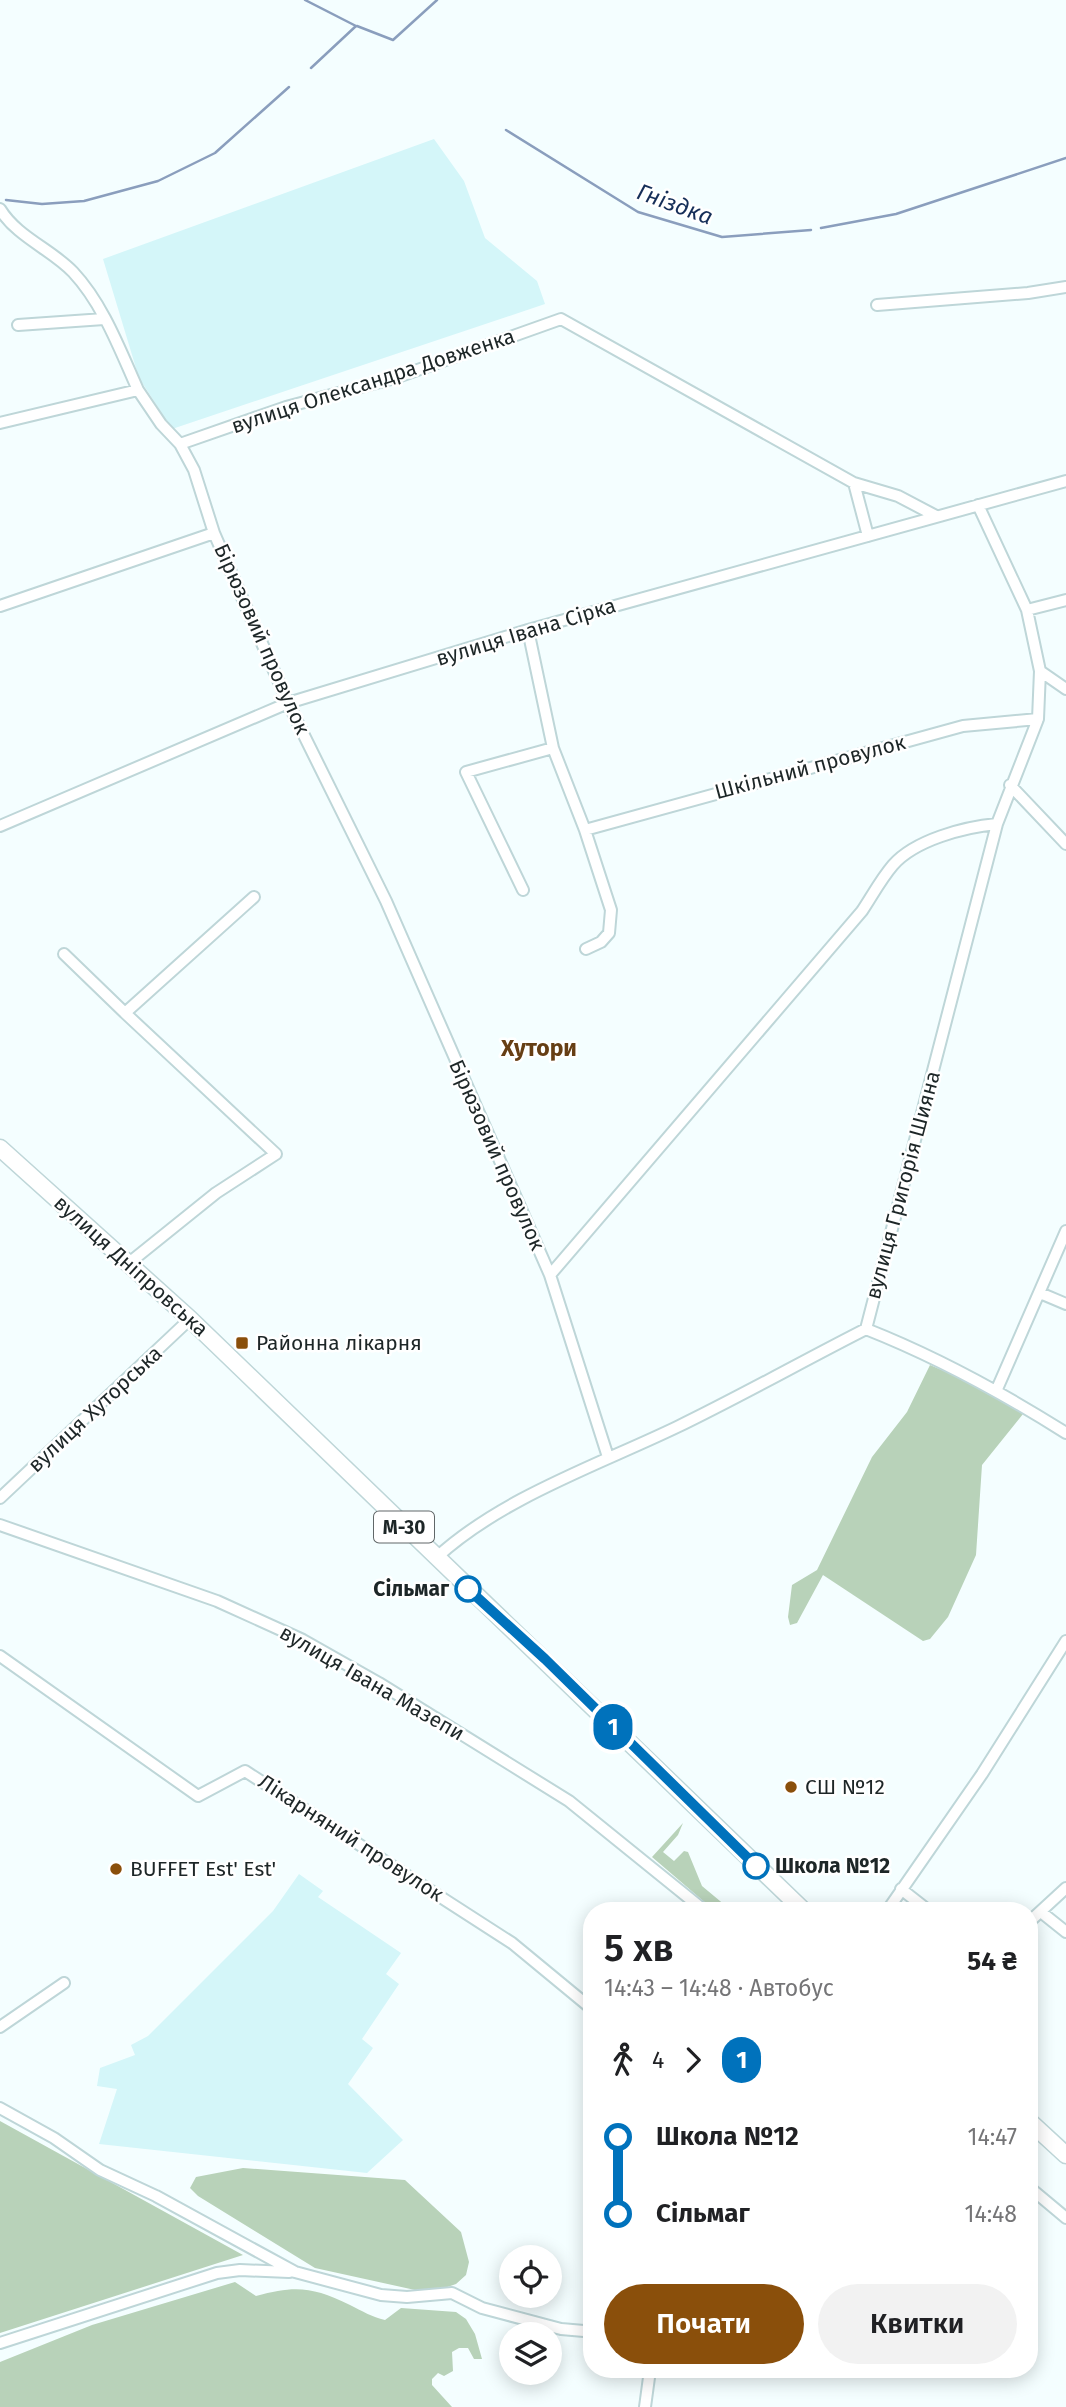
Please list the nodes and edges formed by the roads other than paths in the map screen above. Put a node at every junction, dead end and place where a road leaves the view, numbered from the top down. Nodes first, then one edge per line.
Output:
1 (0, 209) edge
2 (1066, 287) edge
3 (877, 305) dead end
4 (104, 319) junction
5 (18, 325) dead end
6 (138, 390) junction
7 (0, 423) edge
8 (180, 444) junction
9 (1066, 481) edge
10 (854, 483) junction
11 (978, 505) junction
12 (936, 516) junction
13 (214, 533) junction
14 (868, 536) junction
15 (1066, 600) edge
16 (0, 607) edge
17 (1027, 610) junction
18 (528, 630) junction
19 (1040, 671) junction
20 (1066, 689) edge
21 (288, 703) junction
22 (1038, 719) junction
23 (553, 748) junction
24 (1010, 785) junction
25 (997, 824) junction
26 (0, 826) edge
27 (585, 830) junction
28 (1066, 844) edge
29 (523, 890) dead end
30 (254, 897) dead end
31 (586, 949) dead end
32 (64, 954) dead end
33 (125, 1013) junction
34 (0, 1148) edge
35 (1066, 1231) edge
36 (129, 1263) junction
37 (550, 1275) junction
38 (1040, 1293) junction
39 (1066, 1304) edge
40 (190, 1320) junction
41 (866, 1329) junction
42 (997, 1389) junction
43 (1066, 1433) edge
44 (608, 1457) junction
45 (0, 1498) edge
46 (0, 1525) edge
47 (436, 1558) junction
48 (1066, 1641) edge
49 (0, 1656) edge
50 (1066, 1888) edge
51 (901, 1889) junction
52 (694, 1902) edge
53 (795, 1902) edge
54 (893, 1902) edge
55 (918, 1902) edge
56 (1041, 1912) junction
57 (1038, 1914) edge
58 (1066, 1932) edge
59 (64, 1983) dead end
60 (583, 2002) edge
61 (0, 2027) edge
62 (0, 2108) edge
63 (1038, 2129) edge
64 (1066, 2155) edge
65 (1038, 2195) edge
66 (1066, 2218) edge
67 (295, 2272) junction
68 (583, 2332) edge
69 (0, 2343) edge
70 (649, 2378) edge
71 (645, 2407) edge

1 - 4 street
2 - 3 street
4 - 5 street
4 - 6 street
6 - 7 street
6 - 8 street
8 - 10 street, вулиця Олександра Довженка
8 - 13 street, Бірюзовий провулок
9 - 11 street, вулиця Івана Сірка
10 - 12 street, вулиця Олександра Довженка
10 - 14 street
11 - 12 street, вулиця Івана Сірка
11 - 17 street, вулиця Григорія Шияна
12 - 14 street, вулиця Івана Сірка
13 - 16 street
13 - 21 street, Бірюзовий провулок
14 - 18 street, вулиця Івана Сірка
15 - 17 street
17 - 19 street, вулиця Григорія Шияна
18 - 21 street, вулиця Івана Сірка
18 - 23 street
19 - 20 street
19 - 22 street, вулиця Григорія Шияна
21 - 26 street, вулиця Івана Сірка
21 - 37 street, Бірюзовий провулок
22 - 24 street, вулиця Григорія Шияна
22 - 27 street, Шкільний провулок
23 - 27 street
23 - 29 street
24 - 25 street, вулиця Григорія Шияна
24 - 28 street
25 - 37 street, Бірюзовий провулок
25 - 41 street, вулиця Григорія Шияна
27 - 31 street
30 - 33 street
32 - 33 street
33 - 36 street
34 - 36 highway, вулиця Дніпровська / М-30
35 - 38 street
36 - 40 highway, вулиця Дніпровська / М-30
37 - 44 street
38 - 39 street
38 - 42 street
40 - 45 street, вулиця Хуторська
40 - 47 highway, вулиця Дніпровська / М-30
41 - 42 street
41 - 44 street, вулиця Григорія Шияна
42 - 43 street
44 - 47 street, вулиця Григорія Шияна
46 - 52 street, вулиця Івана Мазепи
47 - 53 highway, вулиця Дніпровська / М-30
48 - 51 street
49 - 60 street, Лікарняний провулок
50 - 56 street
51 - 54 street
51 - 55 street
56 - 57 street
56 - 58 street
59 - 61 street
62 - 67 street
63 - 64 highway
65 - 66 street
67 - 68 street
67 - 69 street
70 - 71 street

